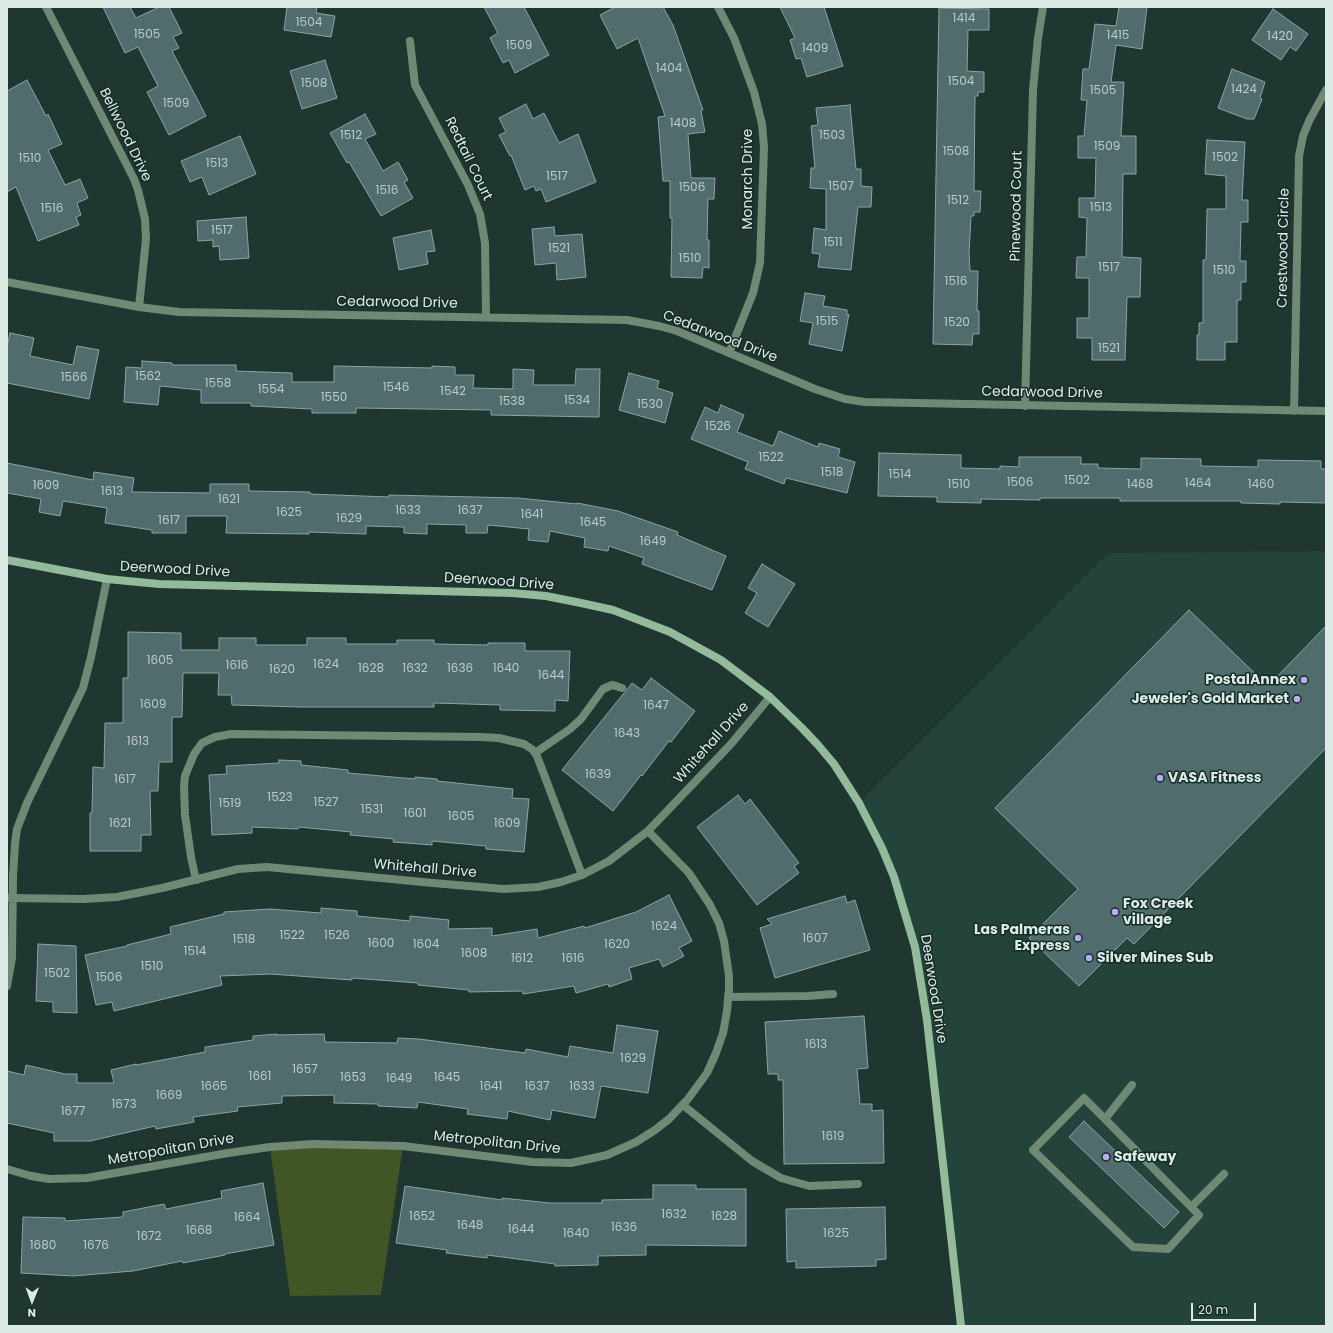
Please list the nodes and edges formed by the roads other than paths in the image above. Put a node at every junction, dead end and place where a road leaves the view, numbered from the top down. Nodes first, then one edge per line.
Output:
1 (46, 7) edge
2 (718, 7) edge
3 (1043, 7) edge
4 (410, 41) dead end
5 (1326, 90) edge
6 (7, 282) edge
7 (139, 307) junction
8 (486, 317) junction
9 (729, 353) junction
10 (1024, 406) junction
11 (1294, 411) junction
12 (1326, 411) edge
13 (7, 560) edge
14 (107, 579) junction
15 (622, 688) dead end
16 (770, 697) junction
17 (535, 753) junction
18 (648, 831) junction
19 (582, 875) junction
20 (196, 880) junction
21 (10, 898) edge
22 (7, 986) edge
23 (833, 994) dead end
24 (728, 997) junction
25 (1132, 1085) dead end
26 (683, 1105) junction
27 (1105, 1119) junction
28 (7, 1169) edge
29 (1224, 1174) dead end
30 (858, 1184) dead end
31 (1191, 1207) junction
32 (961, 1326) edge

1 - 7 street, Bellwood Drive
2 - 9 street, Monarch Drive
3 - 10 street, Pinewood Court
4 - 8 street, Redtail Court
5 - 11 street, Crestwood Circle
6 - 7 street, Cedarwood Drive
7 - 8 street, Cedarwood Drive
8 - 9 street, Cedarwood Drive
9 - 10 street, Cedarwood Drive
10 - 11 street, Cedarwood Drive
11 - 12 street, Cedarwood Drive
13 - 14 street, Deerwood Drive
14 - 16 street, Deerwood Drive
14 - 21 street
15 - 17 street
16 - 18 street, Whitehall Drive
16 - 32 street, Deerwood Drive
17 - 19 street
17 - 20 street
18 - 19 street, Whitehall Drive
18 - 24 street, Metropolitan Drive
19 - 20 street, Whitehall Drive
20 - 21 street, Whitehall Drive
21 - 22 street
23 - 24 street
24 - 26 street, Metropolitan Drive
25 - 27 street
26 - 28 street, Metropolitan Drive
26 - 30 street
27 - 31 street
27 - 31 street
29 - 31 street

